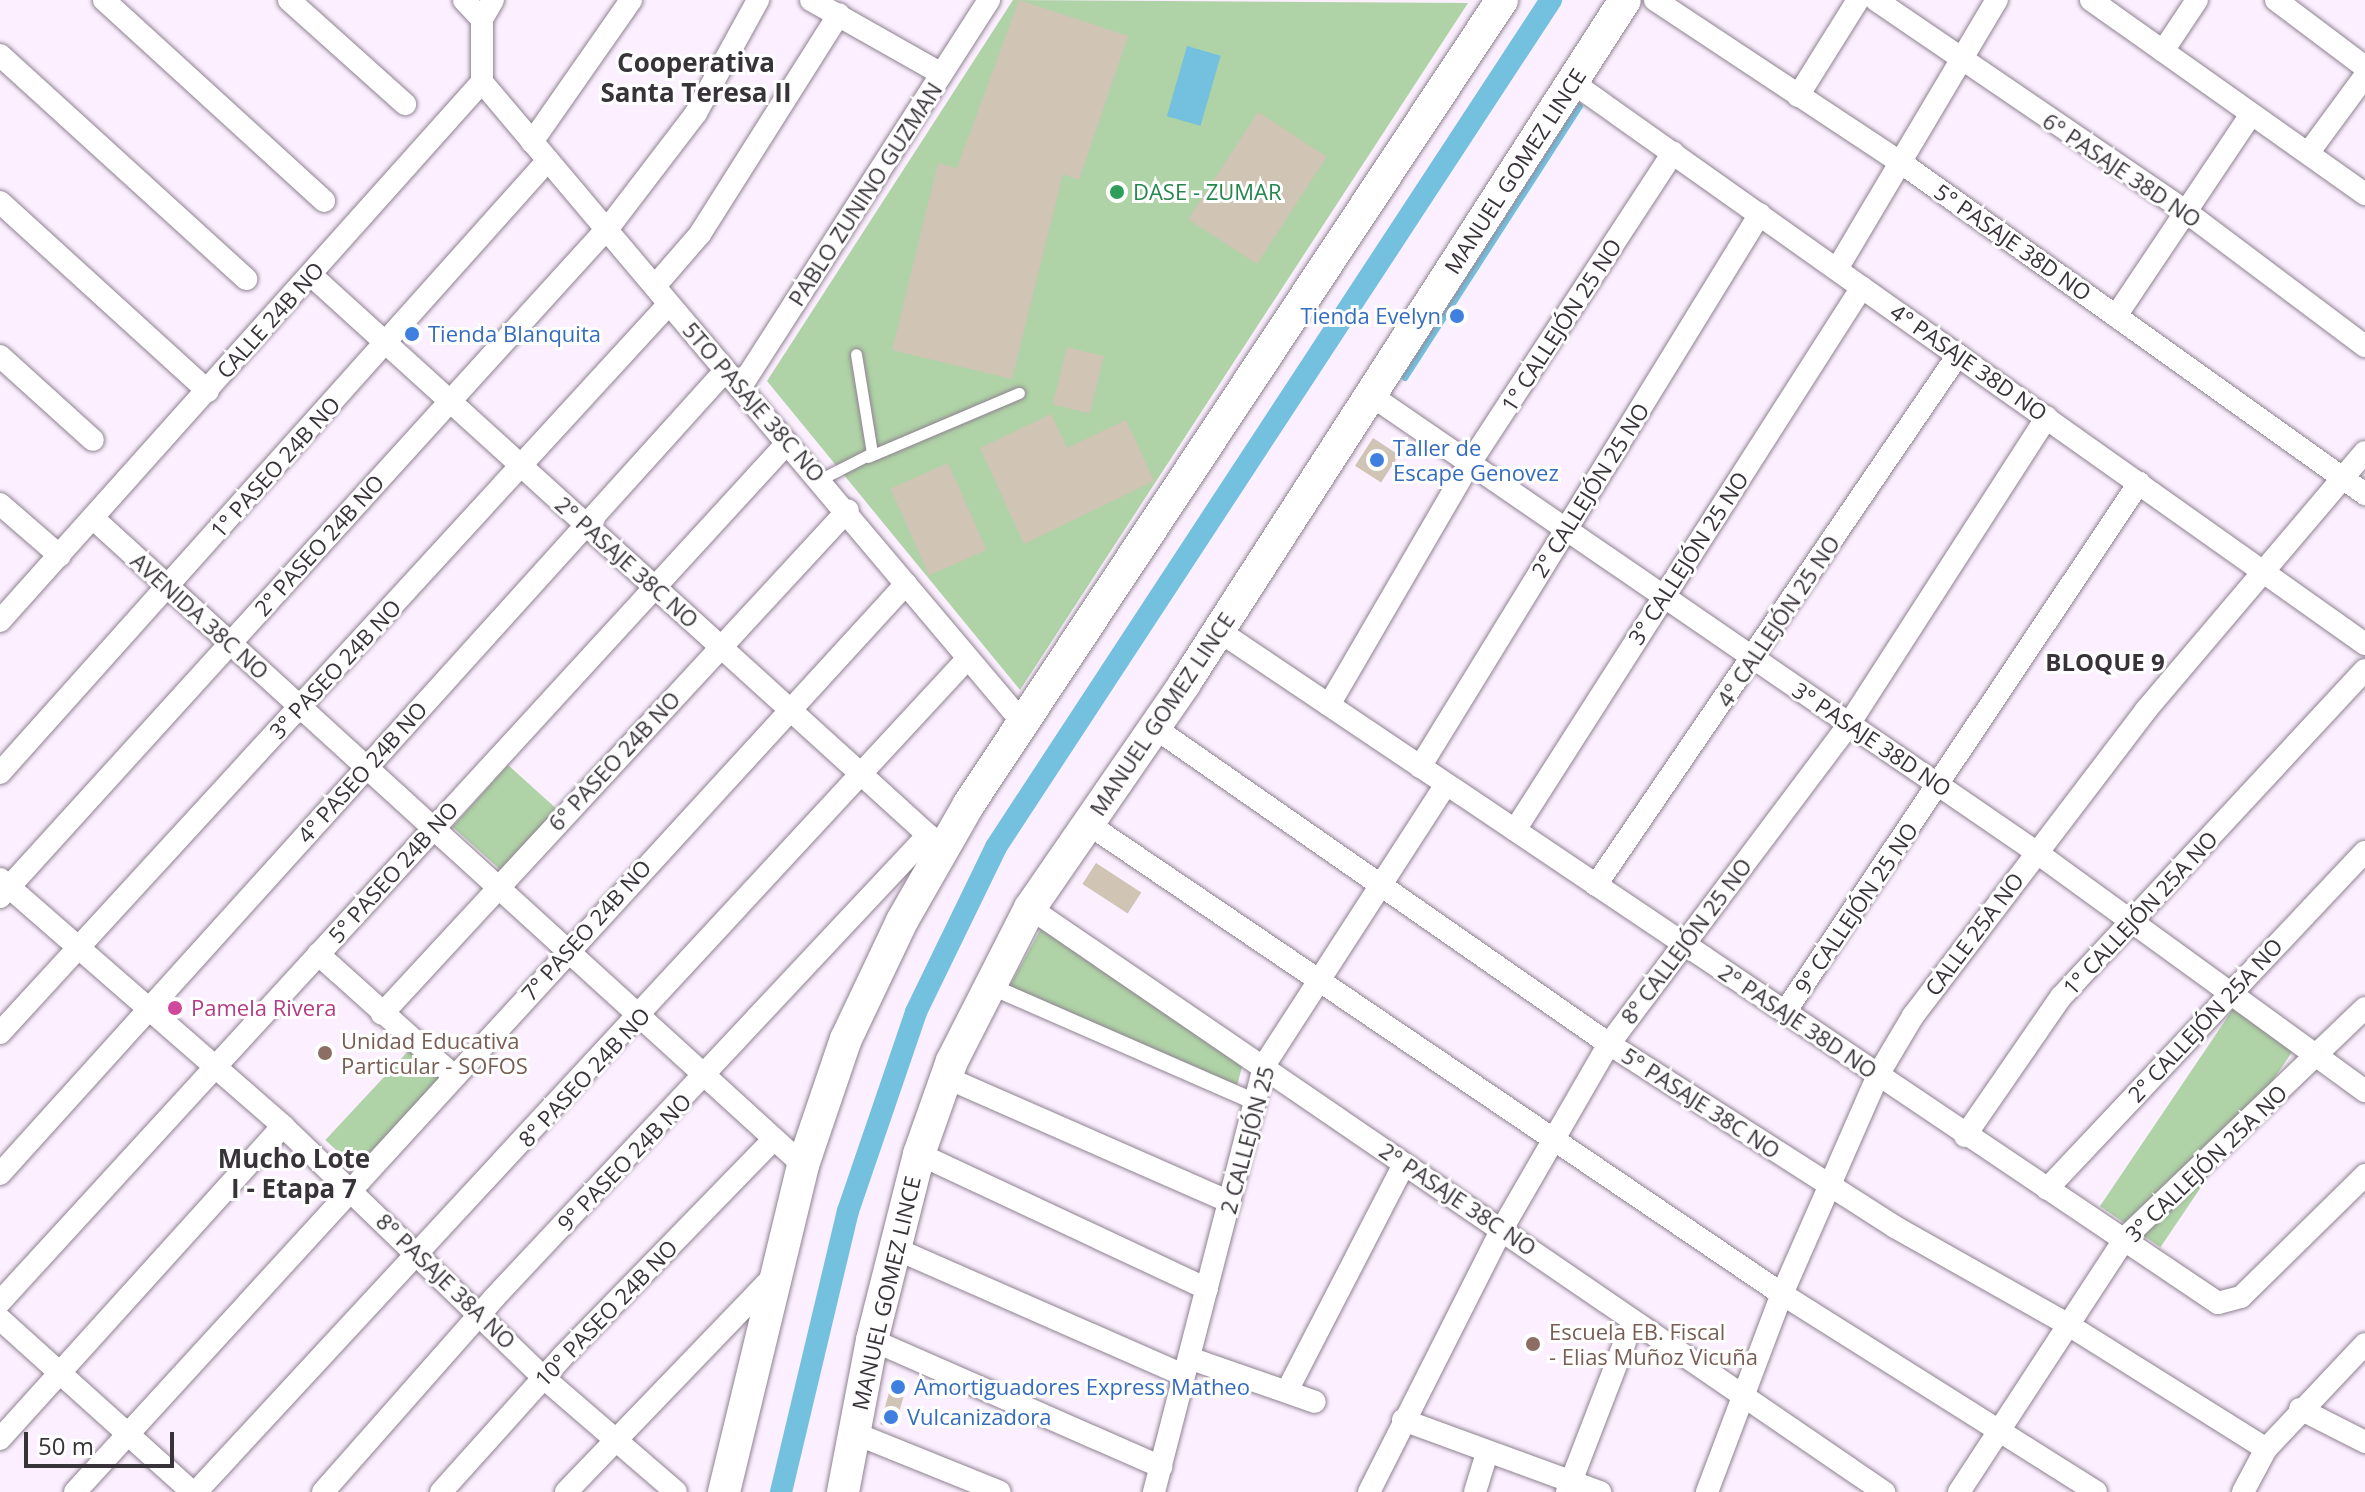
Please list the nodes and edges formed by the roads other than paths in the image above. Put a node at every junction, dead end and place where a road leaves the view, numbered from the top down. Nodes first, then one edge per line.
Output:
1 (104, 0) edge
2 (289, 0) edge
3 (464, 0) edge
4 (631, 0) edge
5 (758, 0) edge
6 (811, 0) edge
7 (989, 0) edge
8 (1625, 0) edge
9 (1655, 0) edge
10 (1858, 0) edge
11 (1876, 0) edge
12 (1997, 0) edge
13 (2091, 0) edge
14 (2197, 0) edge
15 (2276, 0) edge
16 (1494, 3) edge
17 (488, 10) edge
18 (839, 14) junction
19 (2163, 51) junction
20 (0, 55) edge
21 (1958, 59) junction
22 (2365, 67) edge
23 (942, 74) junction
24 (2365, 76) edge
25 (482, 82) junction
26 (1572, 82) junction
27 (1798, 96) junction
28 (405, 104) dead end
29 (2251, 114) junction
30 (532, 142) junction
31 (2309, 152) junction
32 (1673, 153) junction
33 (548, 160) junction
34 (1903, 164) junction
35 (2365, 194) edge
36 (324, 201) dead end
37 (0, 202) edge
38 (2185, 211) junction
39 (1760, 214) junction
40 (606, 229) junction
41 (1837, 269) junction
42 (311, 275) junction
43 (246, 279) dead end
44 (1862, 287) junction
45 (662, 295) junction
46 (2116, 316) junction
47 (386, 342) junction
48 (2365, 346) edge
49 (856, 354) dead end
50 (1958, 355) junction
51 (0, 356) edge
52 (725, 371) junction
53 (740, 388) junction
54 (208, 391) junction
55 (1019, 393) dead end
56 (1372, 396) junction
57 (450, 401) junction
58 (2047, 417) junction
59 (93, 440) dead end
60 (787, 443) junction
61 (2365, 452) edge
62 (868, 457) junction
63 (1470, 463) junction
64 (521, 465) junction
65 (2344, 478) junction
66 (821, 479) junction
67 (2139, 483) junction
68 (2365, 494) edge
69 (0, 504) edge
70 (848, 510) junction
71 (94, 519) junction
72 (586, 524) junction
73 (1566, 529) junction
74 (60, 556) junction
75 (2266, 572) junction
76 (906, 584) junction
77 (169, 587) junction
78 (655, 587) junction
79 (1664, 596) junction
80 (0, 621) edge
81 (1219, 631) junction
82 (230, 643) junction
83 (2365, 644) edge
84 (720, 646) junction
85 (968, 658) junction
86 (1753, 658) junction
87 (2365, 670) edge
88 (1329, 705) junction
89 (300, 708) junction
90 (789, 709) junction
91 (1023, 723) junction
92 (1849, 724) junction
93 (1155, 728) junction
94 (366, 767) junction
95 (1420, 767) junction
96 (0, 773) edge
97 (862, 775) junction
98 (1446, 784) junction
99 (1939, 785) junction
100 (433, 828) junction
101 (1515, 830) junction
102 (1103, 834) dead end
103 (936, 842) junction
104 (2036, 852) junction
105 (2365, 852) edge
106 (1382, 885) junction
107 (1596, 885) junction
108 (498, 887) junction
109 (3, 888) edge
110 (1030, 908) junction
111 (2131, 923) junction
112 (1683, 944) junction
113 (79, 947) junction
114 (567, 950) junction
115 (318, 954) junction
116 (1319, 979) junction
117 (990, 986) junction
118 (2227, 996) junction
119 (149, 1006) junction
120 (2365, 1008) edge
121 (1785, 1012) junction
122 (382, 1014) junction
123 (640, 1017) junction
124 (0, 1033) edge
125 (1609, 1044) junction
126 (2317, 1058) junction
127 (1265, 1064) junction
128 (215, 1066) junction
129 (453, 1075) junction
130 (1878, 1075) junction
131 (706, 1077) junction
132 (945, 1077) junction
133 (2365, 1091) edge
134 (1256, 1102) junction
135 (283, 1126) junction
136 (1965, 1136) junction
137 (1552, 1138) junction
138 (774, 1139) junction
139 (919, 1154) junction
140 (1404, 1164) junction
141 (803, 1165) junction
142 (0, 1174) edge
143 (2365, 1175) edge
144 (1831, 1187) junction
145 (2047, 1189) junction
146 (350, 1190) junction
147 (1230, 1202) junction
148 (1502, 1229) junction
149 (2125, 1238) junction
150 (894, 1248) junction
151 (420, 1254) junction
152 (776, 1274) junction
153 (1207, 1289) junction
154 (1782, 1294) junction
155 (0, 1302) edge
156 (482, 1315) junction
157 (0, 1319) edge
158 (1633, 1321) junction
159 (2067, 1324) junction
160 (872, 1340) junction
161 (2365, 1344) edge
162 (1186, 1366) junction
163 (59, 1374) junction
164 (544, 1378) junction
165 (1287, 1391) junction
166 (1742, 1393) junction
167 (1315, 1402) dead end
168 (2300, 1409) junction
169 (1403, 1420) junction
170 (131, 1433) junction
171 (854, 1433) junction
172 (1998, 1433) junction
173 (615, 1437) junction
174 (0, 1439) edge
175 (2365, 1442) edge
176 (2266, 1449) junction
177 (1487, 1453) junction
178 (1161, 1467) junction
179 (1568, 1486) edge
180 (75, 1492) edge
181 (194, 1492) edge
182 (323, 1492) edge
183 (441, 1492) edge
184 (566, 1492) edge
185 (676, 1492) edge
186 (724, 1492) edge
187 (843, 1492) edge
188 (1000, 1492) edge
189 (1154, 1492) edge
190 (1369, 1492) edge
191 (1475, 1492) edge
192 (1600, 1492) edge
193 (1707, 1492) edge
194 (1884, 1492) edge
195 (1959, 1492) edge
196 (2096, 1492) edge
197 (2243, 1492) edge

1 - 36 street
2 - 28 street
3 - 17 street
4 - 30 street
5 - 40 street, 2° PASEO 24B NO
6 - 18 street
7 - 23 street, PABLO ZUNINO GUZMAN
8 - 26 main road, MANUEL GOMEZ LINCE
9 - 27 street, 5° PASAJE 38D NO
10 - 27 street
11 - 21 street, 6° PASAJE 38D NO
12 - 21 street
13 - 19 street
14 - 19 street
15 - 22 street
16 - 91 main road
17 - 25 street
18 - 23 street
18 - 45 street, 3° PASEO 24B NO
19 - 29 street
20 - 43 street
21 - 34 street
21 - 38 street, 6° PASAJE 38D NO
23 - 53 street, PABLO ZUNINO GUZMAN
24 - 31 street
25 - 30 street, 5TO PASAJE 38C NO
25 - 42 street, CALLE 24B NO
26 - 32 street, 4° PASAJE 38D NO
26 - 56 main road, MANUEL GOMEZ LINCE
27 - 34 street, 5° PASAJE 38D NO
29 - 31 street
29 - 38 street
30 - 33 street, 5TO PASAJE 38C NO
31 - 35 street
32 - 39 street, 4° PASAJE 38D NO
32 - 63 street, 1° CALLEJÓN 25 NO
33 - 40 street, 5TO PASAJE 38C NO
33 - 47 street, 1° PASEO 24B NO
34 - 41 street
34 - 46 street, 5° PASAJE 38D NO
37 - 54 street
38 - 46 street
38 - 48 street, 6° PASAJE 38D NO
39 - 41 street, 4° PASAJE 38D NO
39 - 73 street, 2° CALLEJÓN 25 NO
40 - 45 street, 5TO PASAJE 38C NO
40 - 57 street, 2° PASEO 24B NO
41 - 44 street, 4° PASAJE 38D NO
42 - 47 street, 2° PASAJE 38C NO
42 - 54 street, CALLE 24B NO
44 - 50 street, 4° PASAJE 38D NO
44 - 79 street, 3° CALLEJÓN 25 NO
45 - 52 street, 5TO PASAJE 38C NO
45 - 64 street, 3° PASEO 24B NO
46 - 65 street, 5° PASAJE 38D NO
47 - 57 street, 2° PASAJE 38C NO
47 - 77 street, 1° PASEO 24B NO
49 - 62 lane
50 - 58 street, 4° PASAJE 38D NO
50 - 86 street, 4° CALLEJÓN 25 NO
51 - 59 street
52 - 53 street, 5TO PASAJE 38C NO
52 - 72 street, 4° PASEO 24B NO
53 - 60 street, 5TO PASAJE 38C NO
54 - 71 street, CALLE 24B NO
55 - 62 lane
56 - 63 street, 3° PASAJE 38D NO
56 - 81 main road, MANUEL GOMEZ LINCE
57 - 64 street, 2° PASAJE 38C NO
57 - 82 street, 2° PASEO 24B NO
58 - 67 street, 4° PASAJE 38D NO
58 - 92 street, 8° CALLEJÓN 25 NO
60 - 66 street, 5TO PASAJE 38C NO
60 - 78 street, 5° PASEO 24B NO
61 - 65 street, CALLE 25A NO
62 - 66 lane
63 - 73 street, 3° PASAJE 38D NO
63 - 88 street, 1° CALLEJÓN 25 NO
64 - 72 street, 2° PASAJE 38C NO
64 - 89 street, 3° PASEO 24B NO
65 - 68 street, 5° PASAJE 38D NO
65 - 75 street, CALLE 25A NO
66 - 70 street, 5TO PASAJE 38C NO
67 - 75 street, 4° PASAJE 38D NO
67 - 99 street, 9° CALLEJÓN 25 NO
69 - 74 street
70 - 76 street, 5TO PASAJE 38C NO
70 - 84 street, 6° PASEO 24B NO
71 - 74 street, CALLE 24B NO
71 - 77 street, AVENIDA 38C NO
72 - 78 street, 2° PASAJE 38C NO
72 - 94 street, 4° PASEO 24B NO
73 - 79 street, 3° PASAJE 38D NO
73 - 95 street, 2° CALLEJÓN 25 NO
74 - 80 street, CALLE 24B NO
75 - 83 street, 4° PASAJE 38D NO
75 - 104 street, CALLE 25A NO
76 - 85 street, 5TO PASAJE 38C NO
76 - 90 street, 7° PASEO 24B NO
77 - 82 street, AVENIDA 38C NO
77 - 96 street, 1° PASEO 24B NO
78 - 84 street, 2° PASAJE 38C NO
78 - 100 street, 5° PASEO 24B NO
79 - 86 street, 3° PASAJE 38D NO
79 - 101 street, 3° CALLEJÓN 25 NO
81 - 88 street, 2° PASAJE 38D NO
81 - 93 main road, MANUEL GOMEZ LINCE
82 - 89 street, AVENIDA 38C NO
82 - 109 street, 2° PASEO 24B NO
84 - 90 street, 2° PASAJE 38C NO
84 - 108 street, 6° PASEO 24B NO
85 - 91 street, 5TO PASAJE 38C NO
85 - 97 street, 8° PASEO 24B NO
86 - 92 street, 3° PASAJE 38D NO
86 - 107 street, 4° CALLEJÓN 25 NO
87 - 111 street, 1° CALLEJÓN 25A NO
88 - 95 street, 2° PASAJE 38D NO
89 - 94 street, AVENIDA 38C NO
89 - 113 street, 3° PASEO 24B NO
90 - 97 street, 2° PASAJE 38C NO
90 - 114 street, 7° PASEO 24B NO
91 - 103 main road
92 - 99 street, 3° PASAJE 38D NO
92 - 112 street, 8° CALLEJÓN 25 NO
93 - 106 street, 5° PASAJE 38C NO
93 - 110 main road, MANUEL GOMEZ LINCE
94 - 100 street, AVENIDA 38C NO
94 - 119 street, 4° PASEO 24B NO
95 - 98 street, 2° PASAJE 38D NO
97 - 103 street, 2° PASAJE 38C NO
97 - 123 street, 8° PASEO 24B NO
98 - 101 street, 2° PASAJE 38D NO
98 - 106 street, 2 CALLEJÓN 25
99 - 104 street, 3° PASAJE 38D NO
99 - 121 street, 9° CALLEJÓN 25 NO
100 - 108 street, AVENIDA 38C NO
100 - 115 street, 5° PASEO 24B NO
101 - 107 street, 2° PASAJE 38D NO
102 - 116 street
103 - 131 street, 9° PASEO 24B NO
103 - 141 main road
104 - 111 street, 3° PASAJE 38D NO
104 - 130 street, CALLE 25A NO
105 - 118 street, 2° CALLEJÓN 25A NO
106 - 116 street, 2 CALLEJÓN 25
106 - 125 street, 5° PASAJE 38C NO
107 - 112 street, 2° PASAJE 38D NO
108 - 114 street, AVENIDA 38C NO
108 - 122 street, 6° PASEO 24B NO
109 - 113 street, 8° PASAJE 38A NO
110 - 117 main road, MANUEL GOMEZ LINCE
110 - 127 street, 2° PASAJE 38C NO
111 - 118 street, 3° PASAJE 38D NO
111 - 136 street, 1° CALLEJÓN 25A NO
112 - 121 street, 2° PASAJE 38D NO
112 - 125 street, 8° CALLEJÓN 25 NO
113 - 119 street, 8° PASAJE 38A NO
113 - 124 street, 3° PASEO 24B NO
114 - 123 street, AVENIDA 38C NO
114 - 129 street, 7° PASEO 24B NO
115 - 122 street
115 - 128 street, 5° PASEO 24B NO
116 - 127 street, 2 CALLEJÓN 25
116 - 137 street
117 - 132 main road, MANUEL GOMEZ LINCE
117 - 134 street
118 - 126 street, 3° PASAJE 38D NO
118 - 145 street, 2° CALLEJÓN 25A NO
119 - 128 street, 8° PASAJE 38A NO
119 - 142 street, 4° PASEO 24B NO
120 - 126 street, 3° CALLEJÓN 25A NO
121 - 130 street, 2° PASAJE 38D NO
122 - 129 street
123 - 131 street, AVENIDA 38C NO
123 - 151 street, 8° PASEO 24B NO
125 - 137 street, 8° CALLEJÓN 25 NO
125 - 144 street, 5° PASAJE 38C NO
126 - 133 street, 3° PASAJE 38D NO
126 - 149 street, 3° CALLEJÓN 25A NO
127 - 134 street, 2 CALLEJÓN 25
127 - 140 street, 2° PASAJE 38C NO
128 - 135 street, 8° PASAJE 38A NO
128 - 155 street, 5° PASEO 24B NO
129 - 146 street, 7° PASEO 24B NO
130 - 136 street, 2° PASAJE 38D NO
130 - 144 street, CALLE 25A NO
131 - 138 street, AVENIDA 38C NO
131 - 156 street, 9° PASEO 24B NO
132 - 139 main road, MANUEL GOMEZ LINCE
132 - 147 street
134 - 147 street, 2 CALLEJÓN 25
135 - 146 street, 8° PASAJE 38A NO
135 - 163 street
136 - 145 street, 2° PASAJE 38D NO
137 - 148 street, 8° CALLEJÓN 25 NO
137 - 154 street
138 - 141 street, AVENIDA 38C NO
138 - 164 street, 10° PASEO 24B NO
139 - 150 main road, MANUEL GOMEZ LINCE
139 - 153 street
140 - 148 street, 2° PASAJE 38C NO
140 - 165 street
141 - 152 main road
143 - 149 street, 2° PASAJE 38D NO
144 - 154 street, CALLE 25A NO
144 - 159 street, 5° PASAJE 38C NO
145 - 149 street, 2° PASAJE 38D NO
146 - 151 street, 8° PASAJE 38A NO
146 - 170 street, 7° PASEO 24B NO
147 - 153 street, 2 CALLEJÓN 25
148 - 158 street, 2° PASAJE 38C NO
148 - 169 street, 8° CALLEJÓN 25 NO
149 - 159 street, 3° CALLEJÓN 25A NO
150 - 160 main road, MANUEL GOMEZ LINCE
150 - 162 street
151 - 156 street, 8° PASAJE 38A NO
151 - 181 street, 8° PASEO 24B NO
152 - 173 street
152 - 186 main road
153 - 162 street, 2 CALLEJÓN 25
154 - 166 street, CALLE 25A NO
154 - 172 street
156 - 164 street, 8° PASAJE 38A NO
156 - 182 street, 9° PASEO 24B NO
157 - 163 street
158 - 166 street, 2° PASAJE 38C NO
158 - 179 street
159 - 172 street, 3° CALLEJÓN 25A NO
159 - 176 street, 5° PASAJE 38C NO
160 - 171 main road, MANUEL GOMEZ LINCE
160 - 178 street
161 - 168 street
162 - 165 street
162 - 178 street, 2 CALLEJÓN 25
163 - 170 street
163 - 174 street
164 - 173 street, 8° PASAJE 38A NO
164 - 183 street, 10° PASEO 24B NO
165 - 167 street
166 - 193 street, CALLE 25A NO
166 - 194 street, 2° PASAJE 38C NO
168 - 175 street
168 - 176 street
169 - 177 street
169 - 190 street, 8° CALLEJÓN 25 NO
170 - 180 street, 7° PASEO 24B NO
170 - 181 street
171 - 187 main road, MANUEL GOMEZ LINCE
171 - 188 street
172 - 195 street, 3° CALLEJÓN 25A NO
172 - 196 street
173 - 184 street
173 - 185 street, 8° PASAJE 38A NO
176 - 197 street
177 - 179 street
177 - 191 street
178 - 189 street, 2 CALLEJÓN 25
179 - 192 street

